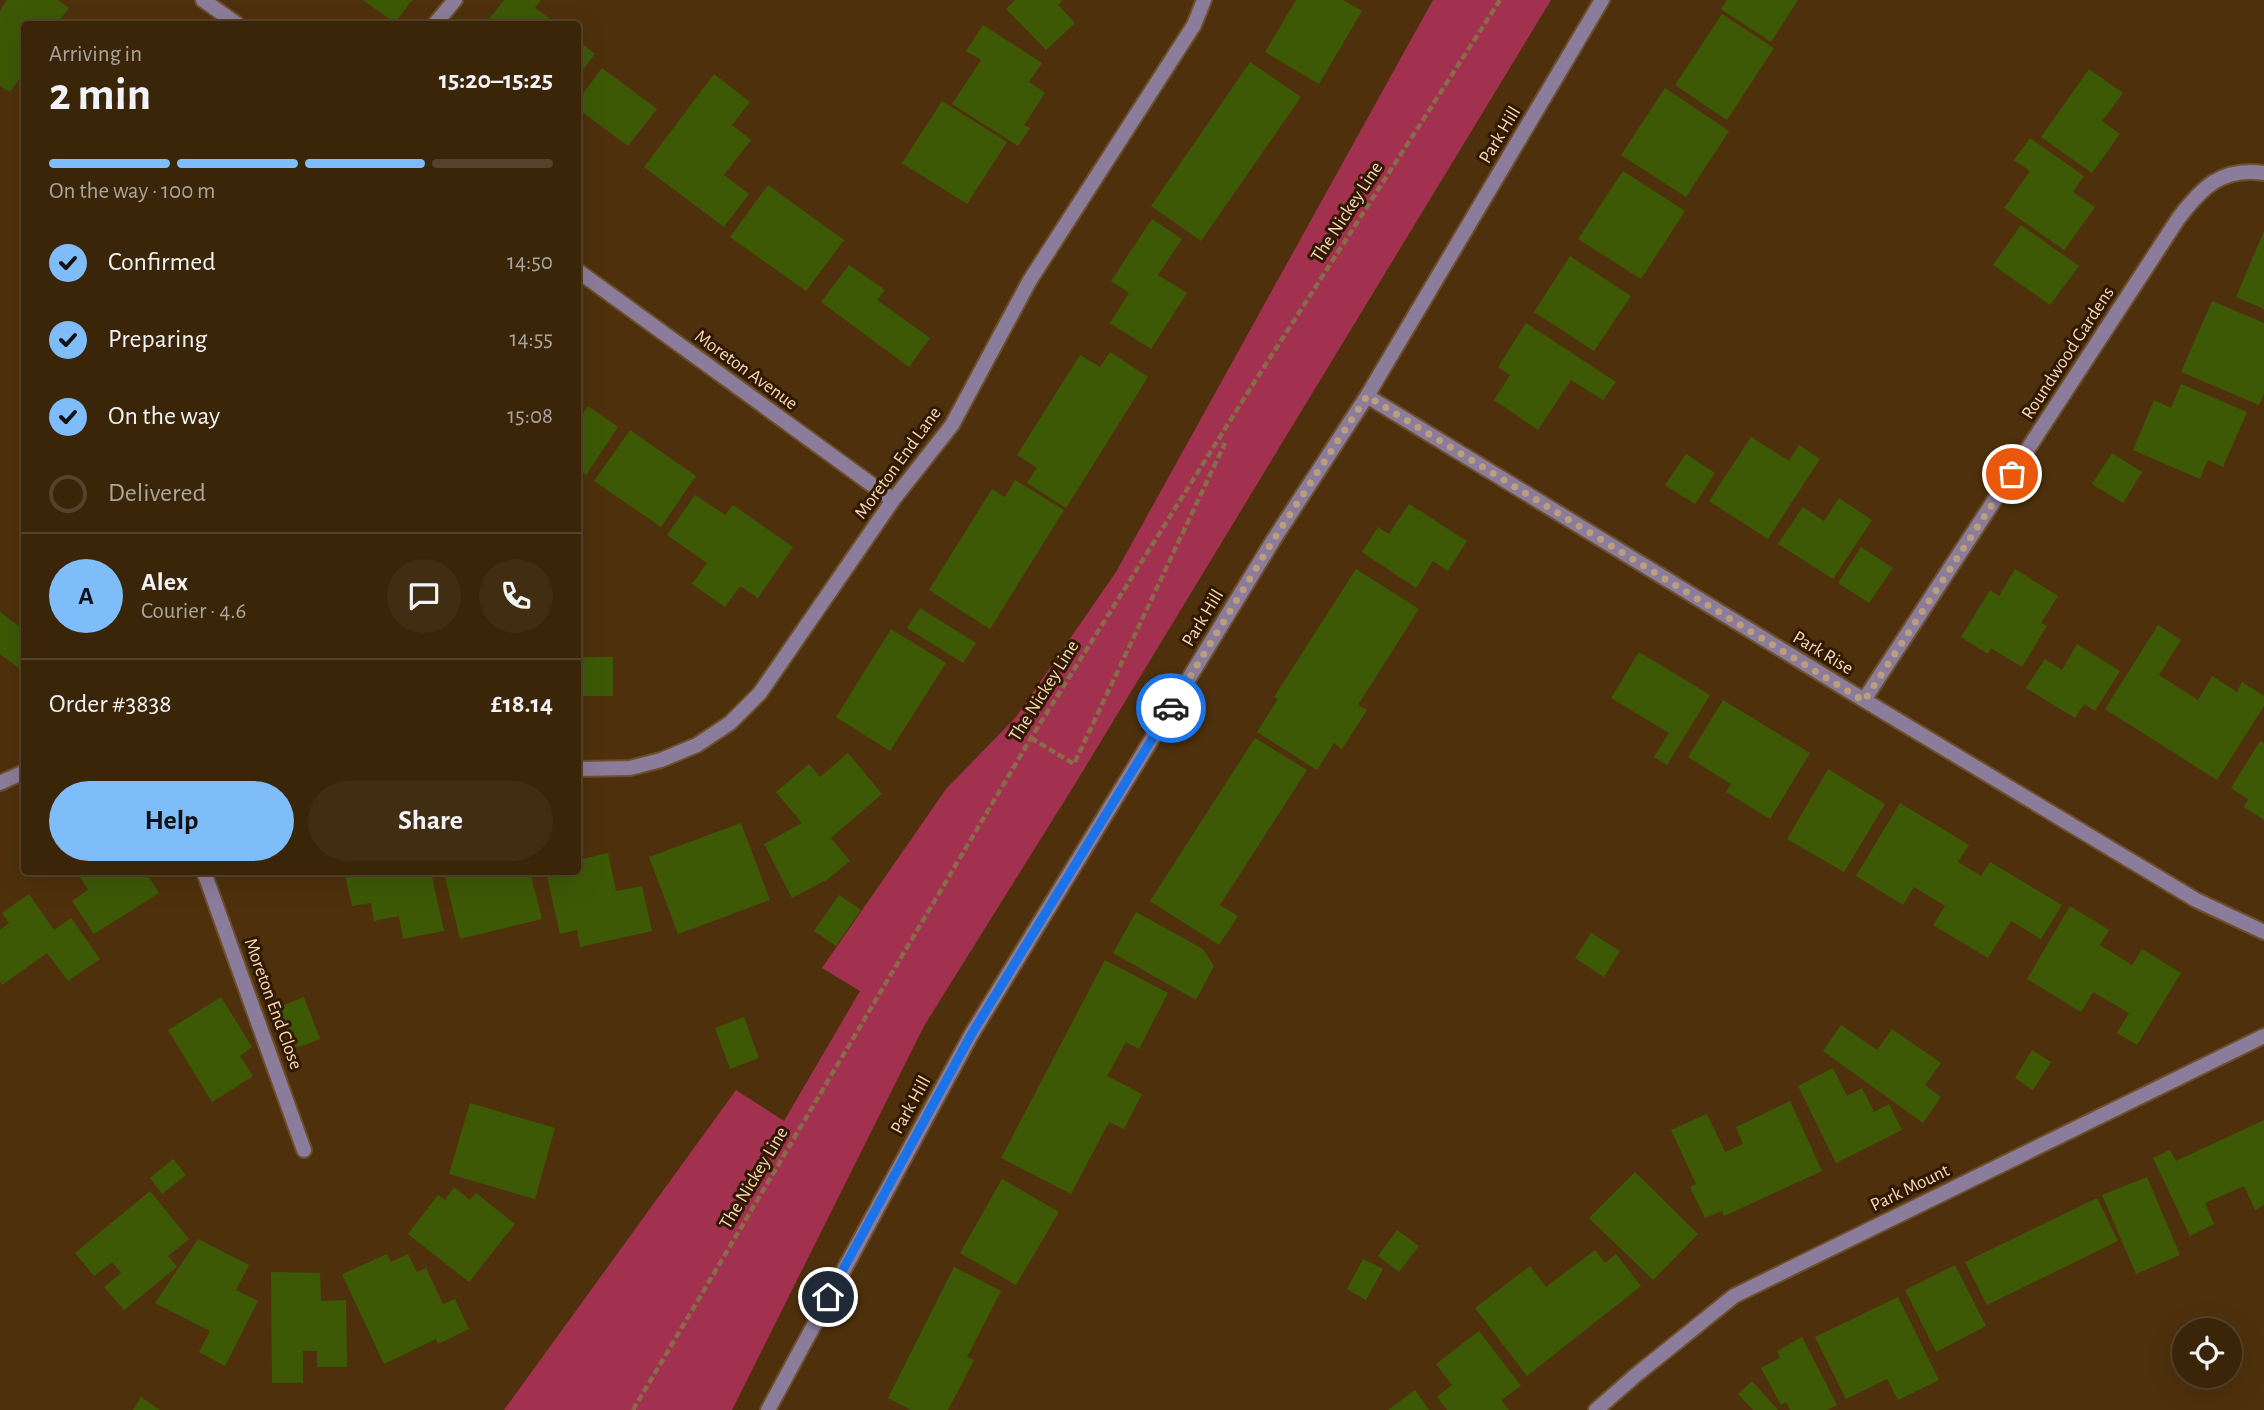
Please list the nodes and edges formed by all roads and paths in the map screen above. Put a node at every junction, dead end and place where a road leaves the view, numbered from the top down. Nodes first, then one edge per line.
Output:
1 (203, 0) edge
2 (455, 0) edge
3 (1203, 0) edge
4 (1500, 0) edge
5 (1602, 0) edge
6 (233, 21) edge
7 (438, 21) edge
8 (2264, 173) edge
9 (581, 273) edge
10 (1367, 396) junction
11 (1225, 443) dead end
12 (892, 500) junction
13 (1864, 701) junction
14 (1031, 738) junction
15 (581, 769) edge
16 (21, 773) edge
17 (0, 783) edge
18 (205, 875) edge
19 (2264, 932) edge
20 (2264, 1036) edge
21 (304, 1150) dead end
22 (633, 1410) edge
23 (768, 1410) edge
24 (1596, 1410) edge

1 - 6 street
2 - 7 street
3 - 12 street, Moreton End Lane
4 - 14 path, The Nickey Line
5 - 10 street, Park Hill
8 - 13 street, Roundwood Gardens
9 - 12 street, Moreton Avenue
10 - 13 street, Park Rise
10 - 23 street, Park Hill
11 - 14 path
12 - 15 street, Moreton End Lane
13 - 19 street, Park Rise
14 - 22 path, The Nickey Line
16 - 17 street
18 - 21 street, Moreton End Close
20 - 24 street, Park Mount

